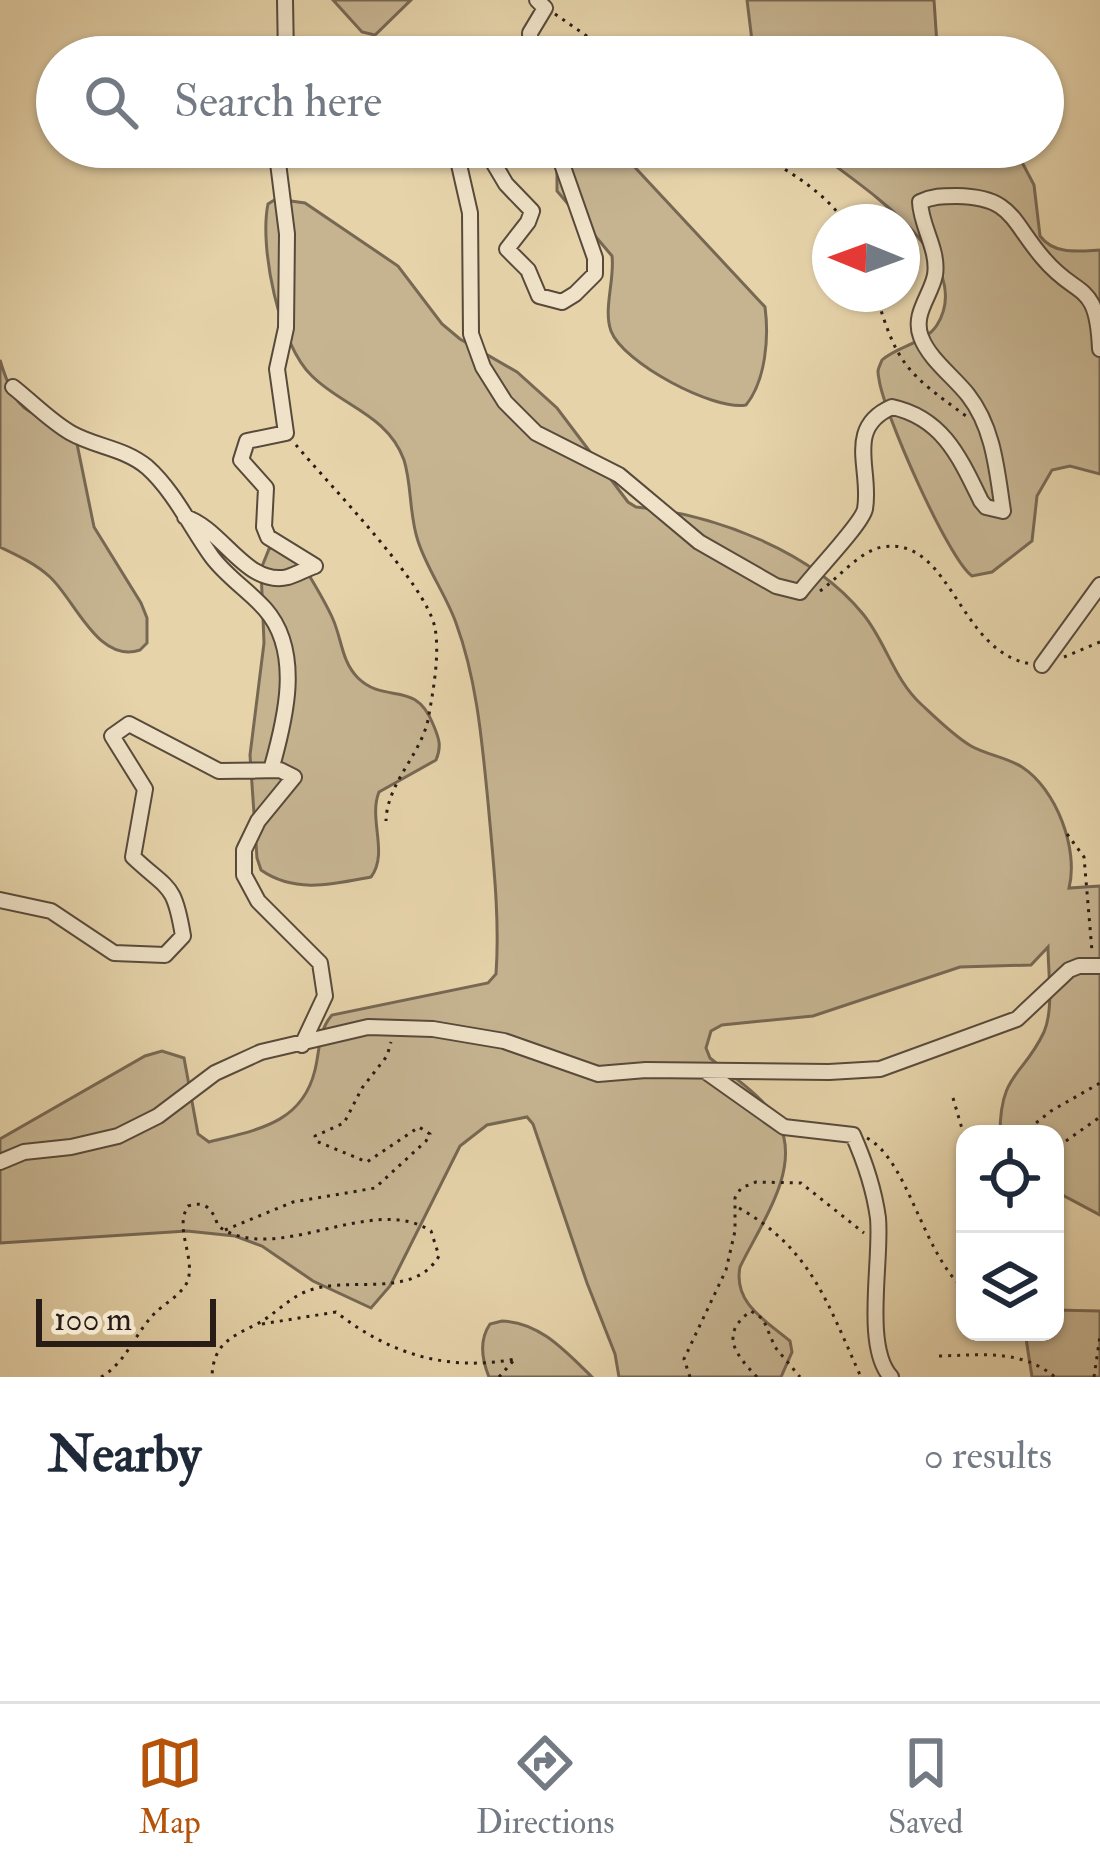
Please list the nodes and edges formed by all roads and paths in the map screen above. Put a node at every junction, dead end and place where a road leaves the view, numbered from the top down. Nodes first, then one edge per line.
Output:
1 (285, 0) edge
2 (542, 4) edge
3 (286, 36) edge
4 (530, 36) edge
5 (587, 36) edge
6 (279, 168) edge
7 (460, 168) edge
8 (496, 168) edge
9 (563, 168) edge
10 (781, 168) edge
11 (832, 204) edge
12 (882, 312) edge
13 (1100, 349) edge
14 (13, 387) dead end
15 (987, 432) junction
16 (286, 433) junction
17 (184, 517) junction
18 (1100, 584) edge
19 (800, 592) junction
20 (1100, 642) edge
21 (1042, 665) junction
22 (271, 770) junction
23 (386, 820) dead end
24 (1067, 833) dead end
25 (0, 900) edge
26 (1098, 966) edge
27 (394, 1027) junction
28 (302, 1045) junction
29 (705, 1071) junction
30 (1100, 1083) edge
31 (953, 1098) dead end
32 (1100, 1117) edge
33 (961, 1125) edge
34 (1033, 1125) edge
35 (853, 1135) junction
36 (1064, 1142) edge
37 (0, 1162) edge
38 (735, 1206) junction
39 (224, 1231) junction
40 (880, 1246) junction
41 (956, 1279) edge
42 (259, 1324) junction
43 (1100, 1336) edge
44 (939, 1356) dead end
45 (101, 1377) edge
46 (212, 1377) edge
47 (499, 1377) edge
48 (690, 1377) edge
49 (757, 1377) edge
50 (800, 1377) edge
51 (861, 1377) edge
52 (890, 1377) edge
53 (1055, 1377) edge
54 (1094, 1377) edge

1 - 3 street
2 - 4 street
2 - 5 path
6 - 16 street
7 - 19 street
8 - 9 street
10 - 11 path
12 - 15 path
13 - 15 street
14 - 17 street
15 - 19 street
16 - 17 street
16 - 23 path
17 - 22 street
18 - 21 street
19 - 21 path
20 - 21 path
22 - 25 street
22 - 28 street
24 - 26 path
26 - 29 street
27 - 28 street
27 - 29 street
27 - 39 path
28 - 37 street
29 - 35 street
30 - 34 path
31 - 33 path
32 - 36 path
35 - 40 street
35 - 41 path
38 - 40 path
38 - 48 path
38 - 51 path
39 - 42 path
39 - 45 path
40 - 52 street
42 - 46 path
42 - 47 path
43 - 54 path
44 - 53 path
49 - 50 path

